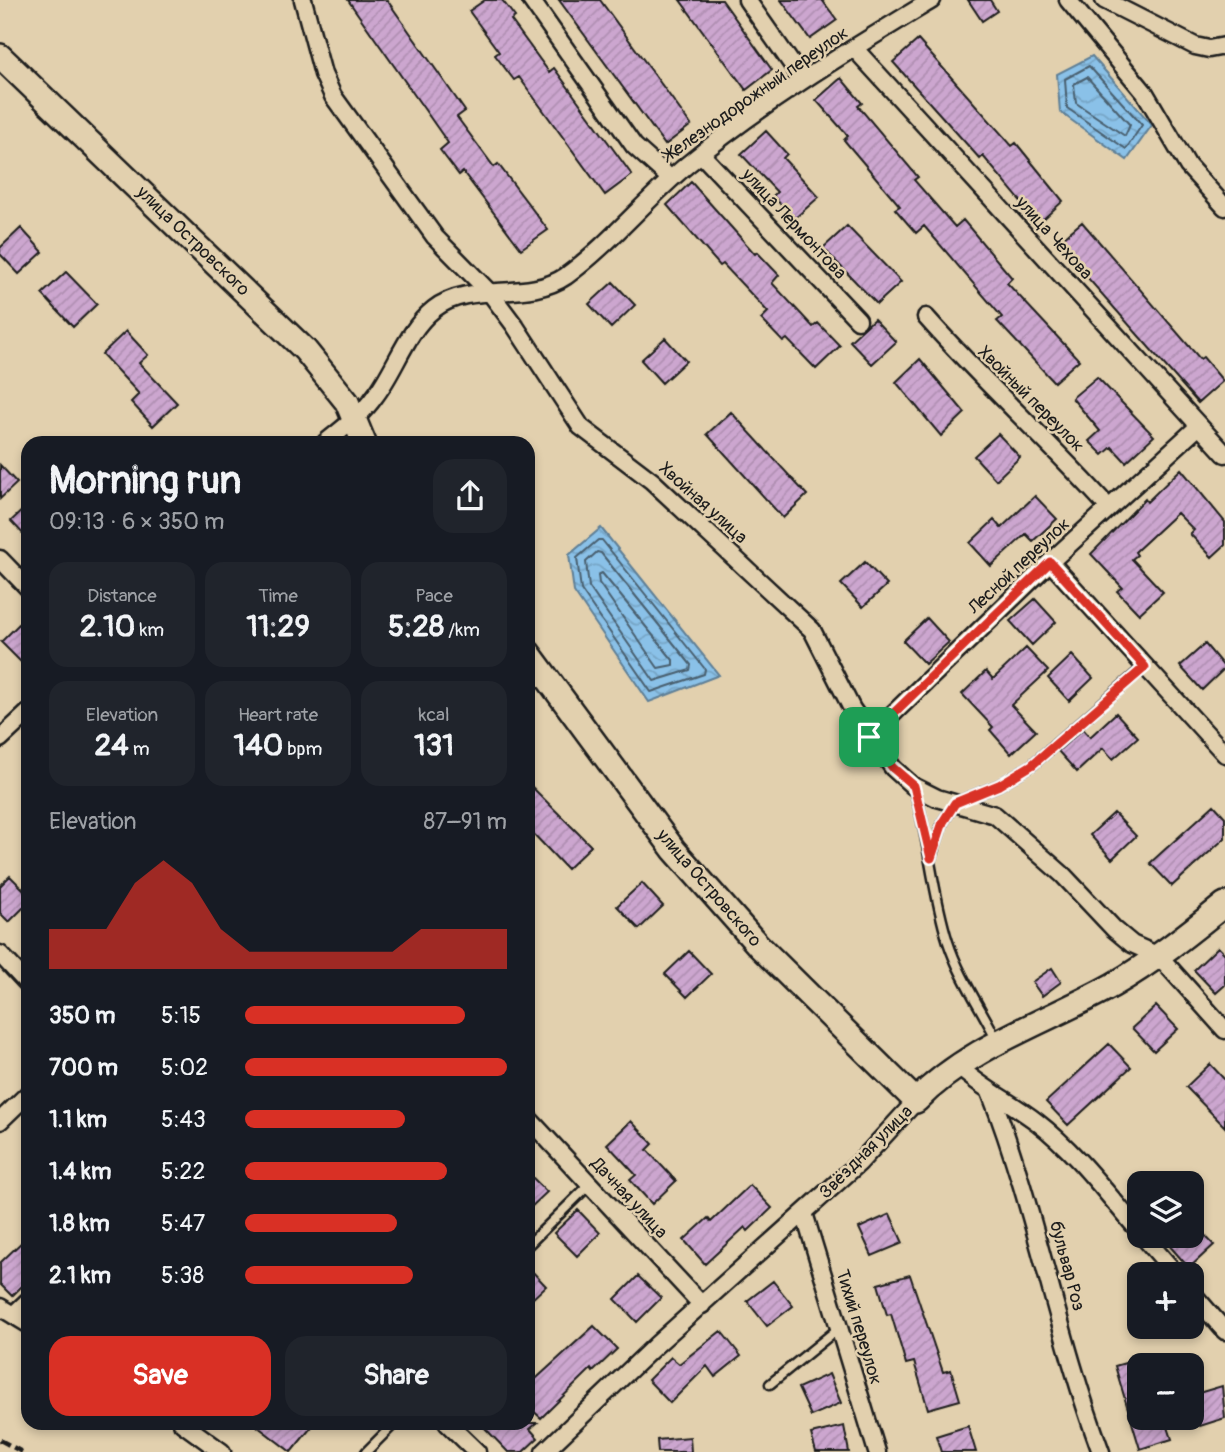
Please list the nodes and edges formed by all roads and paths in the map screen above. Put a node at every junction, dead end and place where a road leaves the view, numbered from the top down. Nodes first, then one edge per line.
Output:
1 (303, 0) edge
2 (531, 0) edge
3 (747, 0) edge
4 (932, 0) edge
5 (1068, 0) edge
6 (1104, 0) edge
7 (1225, 46) edge
8 (854, 48) junction
9 (0, 56) edge
10 (803, 80) junction
11 (701, 153) junction
12 (671, 178) junction
13 (1225, 207) edge
14 (491, 294) junction
15 (926, 317) dead end
16 (858, 320) dead end
17 (356, 418) junction
18 (1199, 426) junction
19 (334, 436) edge
20 (362, 436) edge
21 (1225, 454) edge
22 (1109, 508) junction
23 (0, 559) edge
24 (1050, 562) junction
25 (21, 581) edge
26 (535, 661) edge
27 (1145, 667) junction
28 (21, 720) edge
29 (869, 737) junction
30 (0, 739) edge
31 (1225, 754) edge
32 (914, 786) junction
33 (955, 803) junction
34 (931, 858) junction
35 (1225, 904) edge
36 (0, 954) edge
37 (1159, 956) junction
38 (21, 976) edge
39 (1225, 1030) edge
40 (999, 1043) junction
41 (958, 1066) junction
42 (990, 1092) junction
43 (21, 1101) edge
44 (916, 1101) junction
45 (0, 1121) edge
46 (535, 1125) edge
47 (590, 1184) junction
48 (804, 1213) junction
49 (1127, 1218) edge
50 (535, 1238) edge
51 (1153, 1248) edge
52 (1166, 1262) edge
53 (702, 1304) junction
54 (1204, 1307) edge
55 (839, 1328) junction
56 (1225, 1331) edge
57 (770, 1384) dead end
58 (192, 1430) edge
59 (388, 1430) edge
60 (454, 1430) edge
61 (222, 1452) edge
62 (366, 1452) edge
63 (477, 1452) edge
64 (544, 1452) edge
65 (877, 1452) edge
66 (1101, 1452) edge

1 - 14 street, Хвойная улица
2 - 12 street
3 - 10 street
4 - 8 street, Железнодорожный переулок
5 - 13 street
6 - 7 street
8 - 10 street, Железнодорожный переулок
8 - 18 street, улица Чехова
9 - 17 street, улица Островского
10 - 11 street, Железнодорожный переулок
11 - 12 street, Железнодорожный переулок
11 - 16 street, улица Лермонтова
12 - 14 street, Железнодорожный переулок
14 - 17 street, Железнодорожный переулок
14 - 29 street, Хвойная улица
15 - 22 street, Хвойный переулок
17 - 19 street, Железнодорожный переулок
17 - 20 street, улица Островского
18 - 21 street, улица Чехова
18 - 22 street, Лесной переулок
22 - 24 street, Лесной переулок
23 - 25 street
24 - 27 street
24 - 29 street, Лесной переулок
26 - 44 street, улица Островского
27 - 31 street
27 - 33 lane
28 - 30 street
29 - 32 street, Хвойная улица
32 - 33 street, Хвойная улица
32 - 34 lane
33 - 34 lane
33 - 37 street, Хвойная улица
34 - 40 lane
35 - 37 street, Звёздная улица
36 - 38 street
37 - 39 street
37 - 40 street, Звёздная улица
40 - 41 street, Звёздная улица
41 - 42 street
41 - 44 street, Звёздная улица
42 - 49 street
42 - 66 street, бульвар Роз
43 - 45 street
44 - 48 street, Звёздная улица
46 - 47 street, Дачная улица
47 - 50 lane
47 - 53 street, Дачная улица
48 - 53 street, Звёздная улица
48 - 55 street, Тихий переулок
51 - 52 street
53 - 64 street, Звёздная улица
54 - 56 street
55 - 57 lane
55 - 65 street, Тихий переулок
58 - 61 street
59 - 62 lane
60 - 63 street

